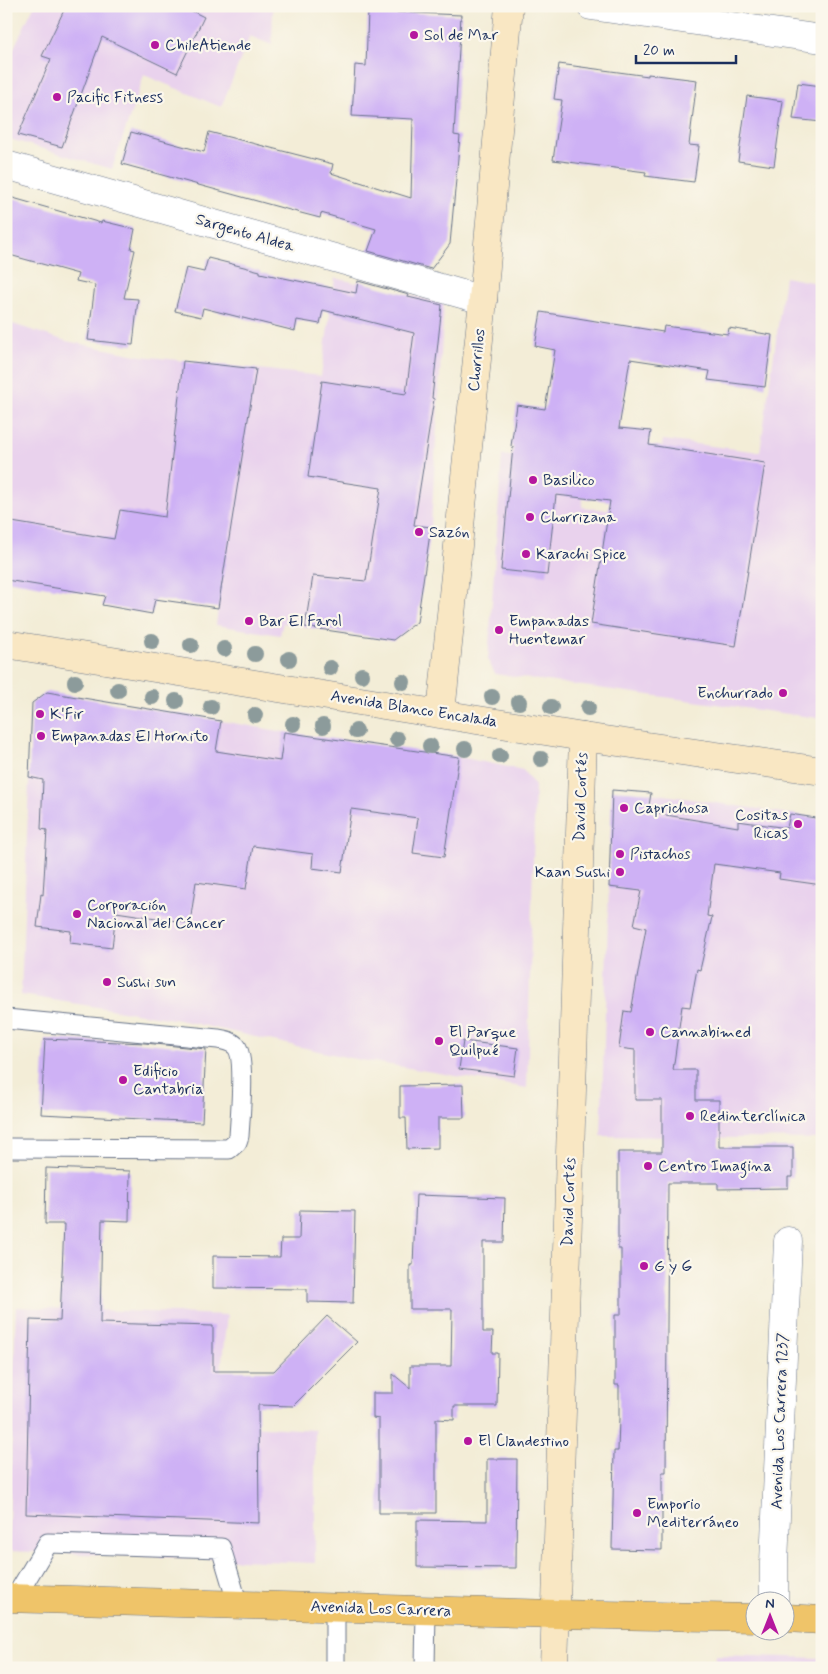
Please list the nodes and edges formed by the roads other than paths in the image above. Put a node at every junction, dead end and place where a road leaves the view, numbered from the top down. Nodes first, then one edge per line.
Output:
1 (509, 6) edge
2 (591, 6) edge
3 (822, 39) edge
4 (6, 165) edge
5 (483, 300) junction
6 (6, 644) edge
7 (441, 713) junction
8 (583, 737) junction
9 (822, 771) edge
10 (6, 1019) edge
11 (6, 1148) edge
12 (788, 1241) dead end
13 (774, 1592) edge
14 (11, 1598) edge
15 (238, 1605) junction
16 (336, 1608) junction
17 (426, 1610) junction
18 (556, 1614) junction
19 (746, 1618) edge
20 (796, 1619) edge
21 (822, 1620) edge
22 (335, 1668) edge
23 (425, 1668) edge
24 (554, 1668) edge

1 - 5 street, Chorrillos
2 - 3 street
4 - 5 street, Sargento Aldea
5 - 7 street, Chorrillos
6 - 7 street, Avenida Blanco Encalada
7 - 8 street, Avenida Blanco Encalada
8 - 9 street, Avenida Blanco Encalada
8 - 18 street, David Cortés
10 - 11 lane
12 - 13 street, Avenida Los Carrera 1237
14 - 15 main road, Avenida Los Carrera
14 - 15 lane
15 - 16 main road, Avenida Los Carrera
16 - 17 main road, Avenida Los Carrera
16 - 22 lane
17 - 18 main road, Avenida Los Carrera
17 - 23 lane
18 - 19 main road, Avenida Los Carrera
18 - 24 street, David Cortés
20 - 21 main road

